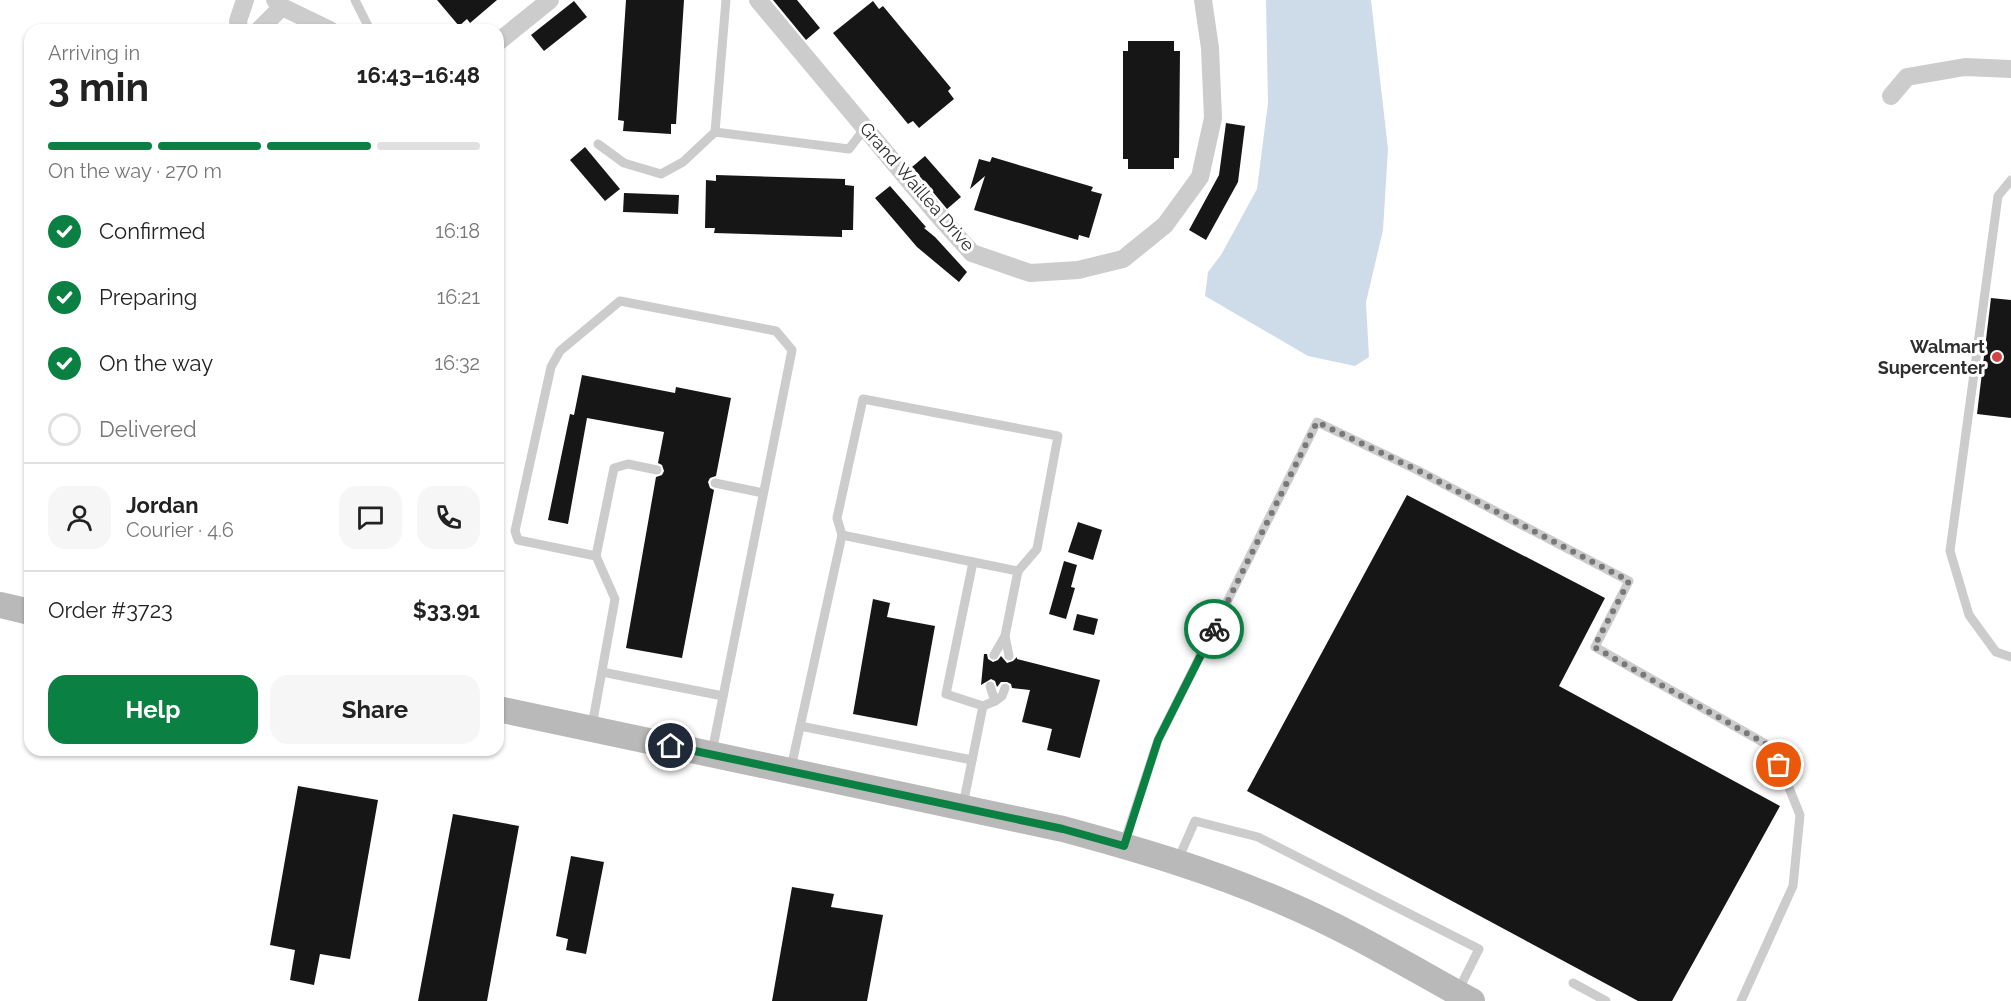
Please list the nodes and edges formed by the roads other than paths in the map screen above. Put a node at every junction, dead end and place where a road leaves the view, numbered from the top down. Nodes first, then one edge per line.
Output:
1 (355, 0) edge
2 (550, 0) edge
3 (726, 0) edge
4 (758, 0) edge
5 (1203, 0) edge
6 (244, 1) edge
7 (279, 3) edge
8 (238, 24) edge
9 (258, 24) edge
10 (264, 24) edge
11 (319, 24) edge
12 (367, 24) edge
13 (504, 37) edge
14 (2011, 69) edge
15 (1891, 96) dead end
16 (865, 128) junction
17 (715, 132) junction
18 (598, 144) dead end
19 (2011, 180) edge
20 (657, 470) dead end
21 (715, 483) dead end
22 (763, 493) junction
23 (842, 535) junction
24 (596, 556) junction
25 (974, 562) junction
26 (1018, 571) junction
27 (0, 605) edge
28 (24, 611) edge
29 (1005, 636) junction
30 (994, 655) dead end
31 (1010, 656) dead end
32 (2011, 657) edge
33 (602, 672) junction
34 (990, 686) dead end
35 (1005, 688) dead end
36 (723, 696) junction
37 (994, 701) junction
38 (983, 706) junction
39 (504, 710) edge
40 (800, 726) junction
41 (591, 728) junction
42 (711, 754) junction
43 (972, 760) junction
44 (790, 771) junction
45 (962, 808) junction
46 (1124, 846) junction
47 (1177, 863) junction
48 (1573, 983) dead end
49 (1465, 997) edge
50 (1606, 1001) edge
51 (1741, 1001) edge

1 - 12 lane
2 - 13 street
3 - 17 lane
4 - 16 street, Grand Waillea Drive
5 - 16 street, Grand Waillea Drive
6 - 8 street
6 - 9 street
7 - 10 street
7 - 11 street
14 - 15 street
16 - 17 lane
17 - 18 lane
19 - 32 lane
20 - 24 lane
21 - 22 lane
22 - 24 lane
22 - 36 lane
23 - 25 lane
23 - 26 lane
23 - 40 lane
24 - 33 lane
25 - 26 lane
25 - 38 lane
26 - 29 lane
27 - 28 main road
29 - 30 lane
29 - 31 lane
33 - 36 lane
33 - 41 lane
34 - 37 lane
35 - 37 lane
36 - 42 lane
37 - 38 lane
38 - 43 lane
39 - 41 main road
40 - 43 lane
40 - 44 lane
41 - 42 main road
42 - 44 main road
43 - 45 lane
44 - 45 main road
45 - 46 main road
46 - 47 main road
46 - 51 lane
47 - 49 main road
47 - 49 lane
48 - 50 lane

